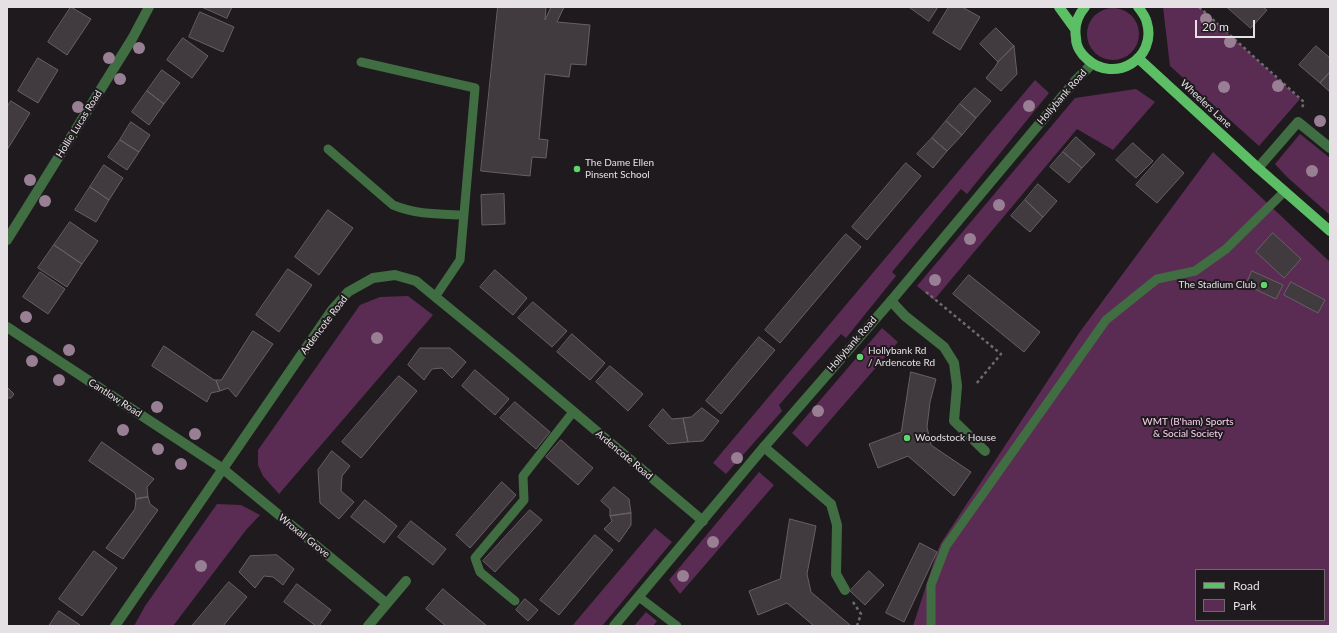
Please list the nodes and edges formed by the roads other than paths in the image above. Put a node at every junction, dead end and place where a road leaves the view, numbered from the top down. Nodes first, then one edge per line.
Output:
1 (149, 7) edge
2 (1059, 7) edge
3 (1085, 7) edge
4 (1138, 7) edge
5 (1075, 29) junction
6 (1138, 58) junction
7 (361, 62) dead end
8 (1092, 64) junction
9 (1330, 148) edge
10 (328, 149) dead end
11 (1258, 168) junction
12 (1284, 192) junction
13 (464, 216) junction
14 (1330, 231) edge
15 (7, 240) edge
16 (435, 297) junction
17 (891, 301) junction
18 (7, 327) edge
19 (573, 412) junction
20 (764, 447) junction
21 (985, 451) dead end
22 (222, 469) junction
23 (703, 521) junction
24 (406, 581) dead end
25 (846, 590) road end
26 (639, 597) junction
27 (515, 601) dead end
28 (386, 603) junction
29 (115, 626) edge
30 (368, 626) edge
31 (614, 626) edge
32 (676, 626) edge
33 (931, 626) edge

1 - 15 street, Hollie Lucas Road
2 - 5 main road
3 - 5 main road
4 - 6 main road
5 - 8 main road
6 - 8 main road
6 - 11 main road, Wheelers Lane
7 - 13 lane
8 - 17 street, Hollybank Road
9 - 11 street
10 - 13 lane
11 - 12 main road, Wheelers Lane
12 - 14 main road, Wheelers Lane
12 - 33 lane
13 - 16 lane
16 - 19 street, Ardencote Road
16 - 22 street, Ardencote Road
17 - 20 street, Hollybank Road
17 - 21 street
18 - 22 street, Cantlow Road
19 - 23 street, Ardencote Road
19 - 27 lane
20 - 23 street, Hollybank Road
20 - 25 street
22 - 28 street, Wroxall Grove
22 - 29 street, Ardencote Road
23 - 26 street, Hollybank Road
24 - 28 street
26 - 31 street, Hollybank Road
26 - 32 lane
28 - 30 street

